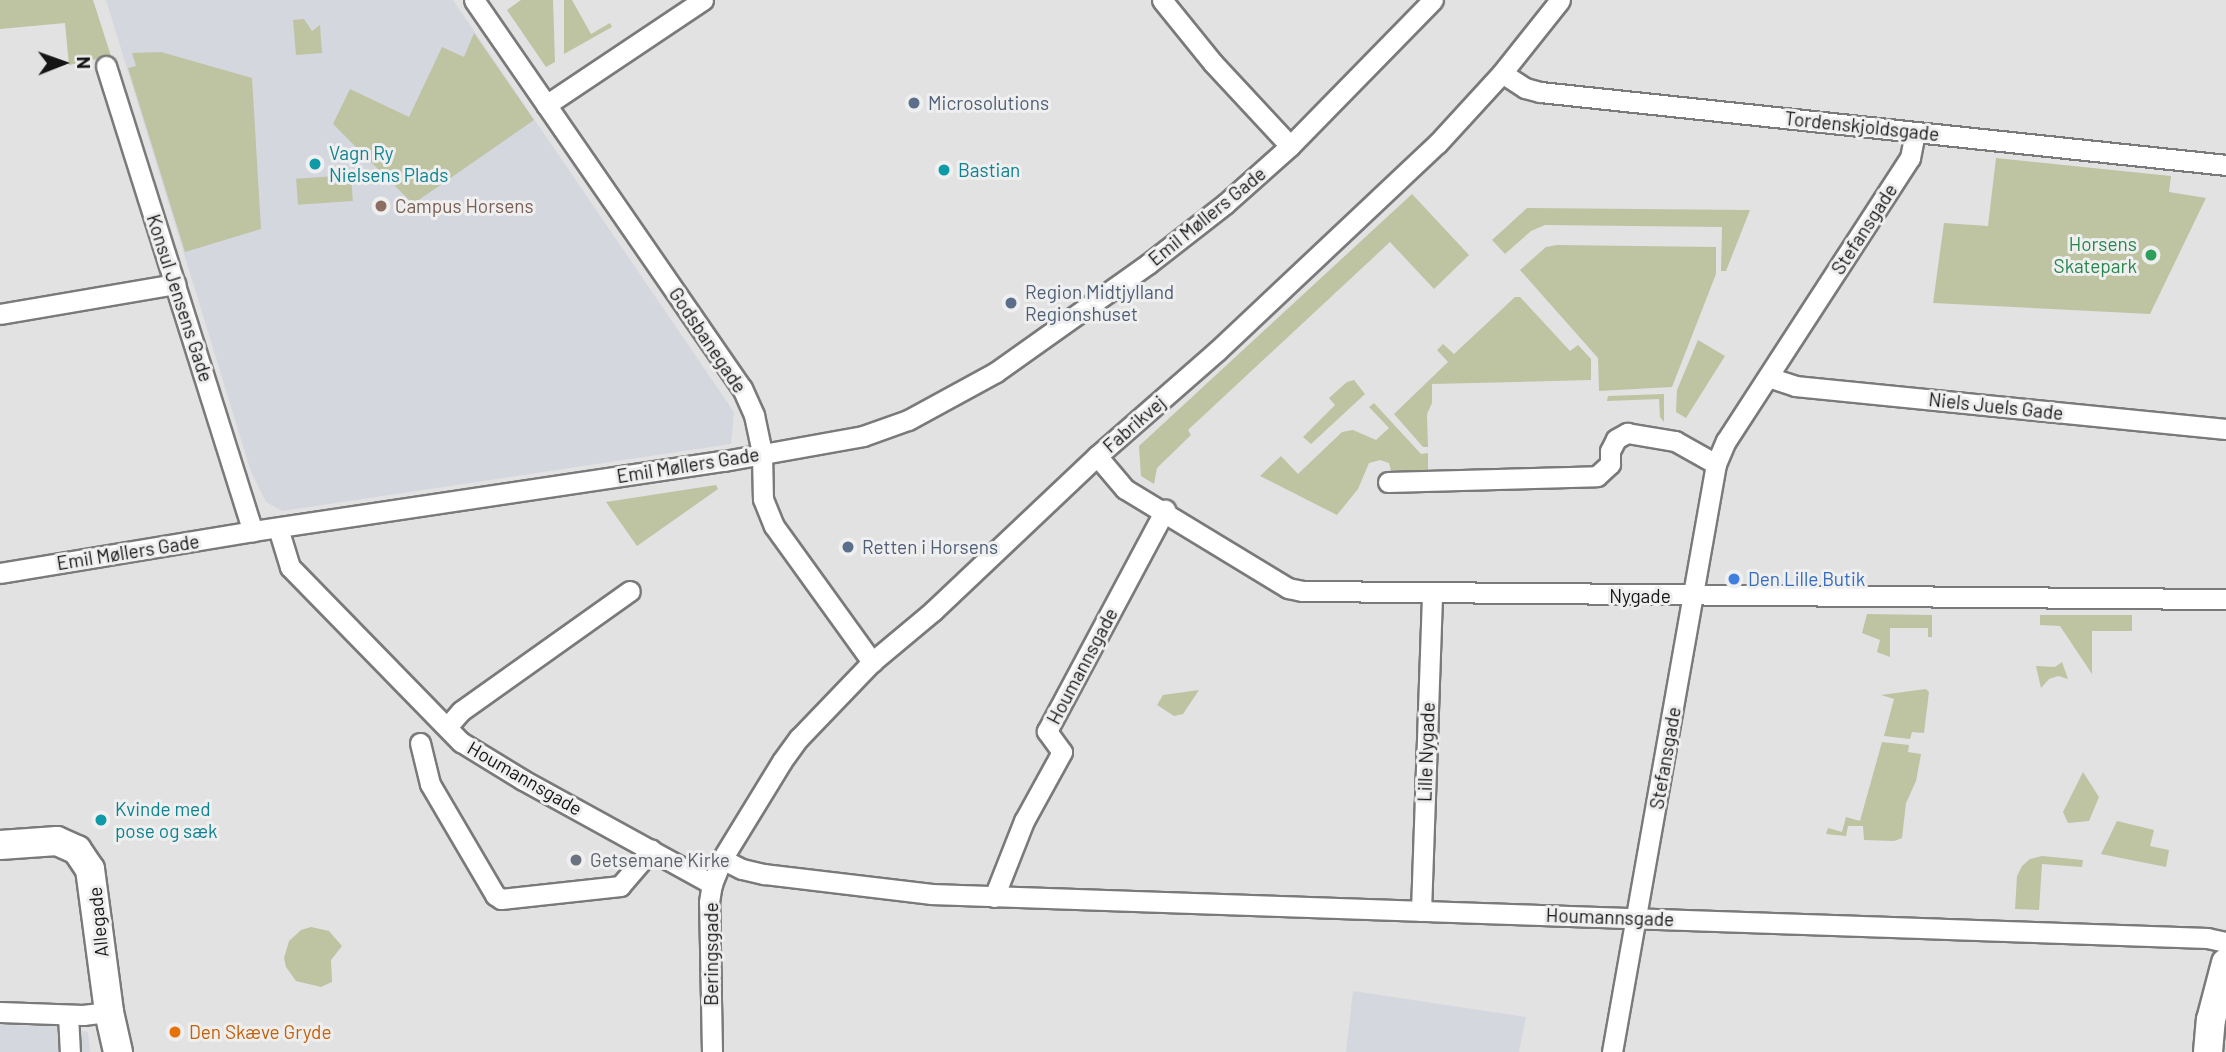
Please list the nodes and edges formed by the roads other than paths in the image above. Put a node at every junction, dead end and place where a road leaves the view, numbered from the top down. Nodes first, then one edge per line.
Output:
1 (474, 0) edge
2 (703, 0) edge
3 (1162, 0) edge
4 (1433, 0) edge
5 (1560, 0) edge
6 (106, 66) dead end
7 (1502, 73) junction
8 (546, 105) junction
9 (1914, 132) junction
10 (1290, 146) junction
11 (2226, 165) edge
12 (175, 284) junction
13 (0, 314) edge
14 (1768, 377) junction
15 (2226, 429) edge
16 (762, 453) junction
17 (1097, 456) junction
18 (1716, 464) junction
19 (1388, 482) dead end
20 (1165, 510) junction
21 (278, 528) junction
22 (253, 531) junction
23 (0, 573) edge
24 (630, 591) dead end
25 (1432, 594) junction
26 (1694, 596) junction
27 (2226, 599) edge
28 (872, 662) junction
29 (443, 724) junction
30 (420, 743) dead end
31 (12, 843) edge
32 (651, 850) junction
33 (722, 859) junction
34 (712, 884) junction
35 (994, 897) junction
36 (1421, 911) junction
37 (1636, 919) junction
38 (2226, 942) edge
39 (2226, 963) edge
40 (0, 1012) edge
41 (109, 1012) junction
42 (68, 1015) junction
43 (70, 1052) edge
44 (118, 1052) edge
45 (712, 1052) edge
46 (1612, 1052) edge
47 (2208, 1052) edge

1 - 8 street, Godsbanegade
2 - 8 street
3 - 10 street
4 - 10 street, Emil Møllers Gade
5 - 7 street, Fabrikvej
6 - 12 street, Konsul Jensens Gade
7 - 9 street, Tordenskjoldsgade
7 - 17 street, Fabrikvej
8 - 16 street, Godsbanegade
9 - 11 street, Tordenskjoldsgade
9 - 14 street, Stefansgade
10 - 16 street, Emil Møllers Gade
12 - 13 street
12 - 22 street, Konsul Jensens Gade
14 - 15 street, Niels Juels Gade
14 - 18 street, Stefansgade
16 - 21 street, Emil Møllers Gade
16 - 28 street, Godsbanegade
17 - 20 street, Nygade
17 - 28 street, Fabrikvej
18 - 19 street
18 - 26 street, Stefansgade
20 - 25 street, Nygade
20 - 35 street, Houmannsgade
21 - 22 street, Emil Møllers Gade
21 - 29 street
22 - 23 street, Emil Møllers Gade
24 - 29 street
25 - 26 street, Nygade
25 - 36 street, Lille Nygade
26 - 27 street, Nygade
26 - 37 street, Stefansgade
28 - 33 street, Fabrikvej
29 - 32 street, Houmannsgade
30 - 32 street
31 - 41 street, Allegade
32 - 34 street, Houmannsgade
33 - 34 street, Beringsgade
33 - 35 street, Houmannsgade
34 - 45 street, Beringsgade
35 - 36 street, Houmannsgade
36 - 37 street, Houmannsgade
37 - 38 street, Houmannsgade
37 - 46 street, Stefansgade
39 - 47 street
40 - 42 street
41 - 42 street
41 - 44 street, Allegade
42 - 43 street

